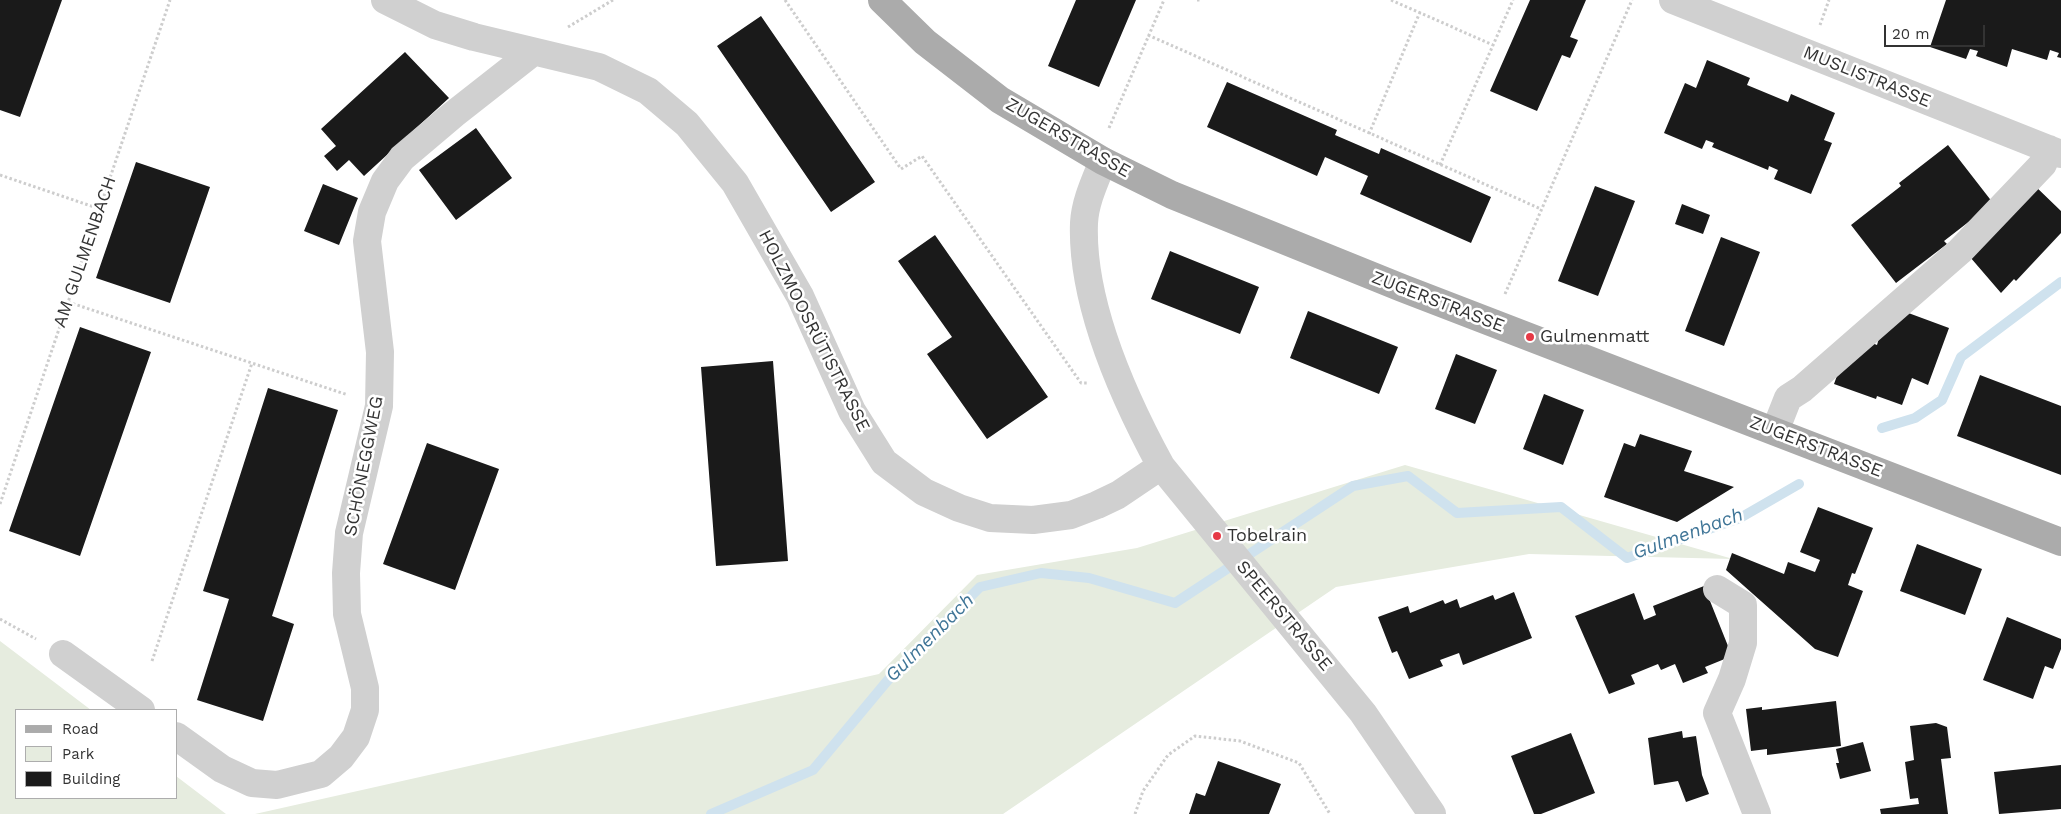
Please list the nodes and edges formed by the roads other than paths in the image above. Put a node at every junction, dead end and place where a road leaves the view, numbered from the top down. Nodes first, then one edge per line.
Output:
1 (385, 0) edge
2 (882, 0) edge
3 (1673, 0) edge
4 (533, 52) junction
5 (2055, 152) edge
6 (1103, 161) junction
7 (1775, 431) junction
8 (1161, 466) junction
9 (2061, 542) edge
10 (1717, 589) dead end
11 (63, 654) road end
12 (140, 709) edge
13 (178, 737) edge
14 (1432, 814) edge
15 (1757, 814) edge

1 - 4 street, HOLZMOOSRÜTISTRASSE
2 - 6 main road, ZUGERSTRASSE
3 - 5 street, MUSLISTRASSE
4 - 8 street, HOLZMOOSRÜTISTRASSE
4 - 13 street, SCHÖNEGGWEG
5 - 7 street
6 - 7 main road, ZUGERSTRASSE
6 - 8 street, SPEERSTRASSE
7 - 9 main road, ZUGERSTRASSE
8 - 14 street, SPEERSTRASSE
10 - 15 street
11 - 12 street

